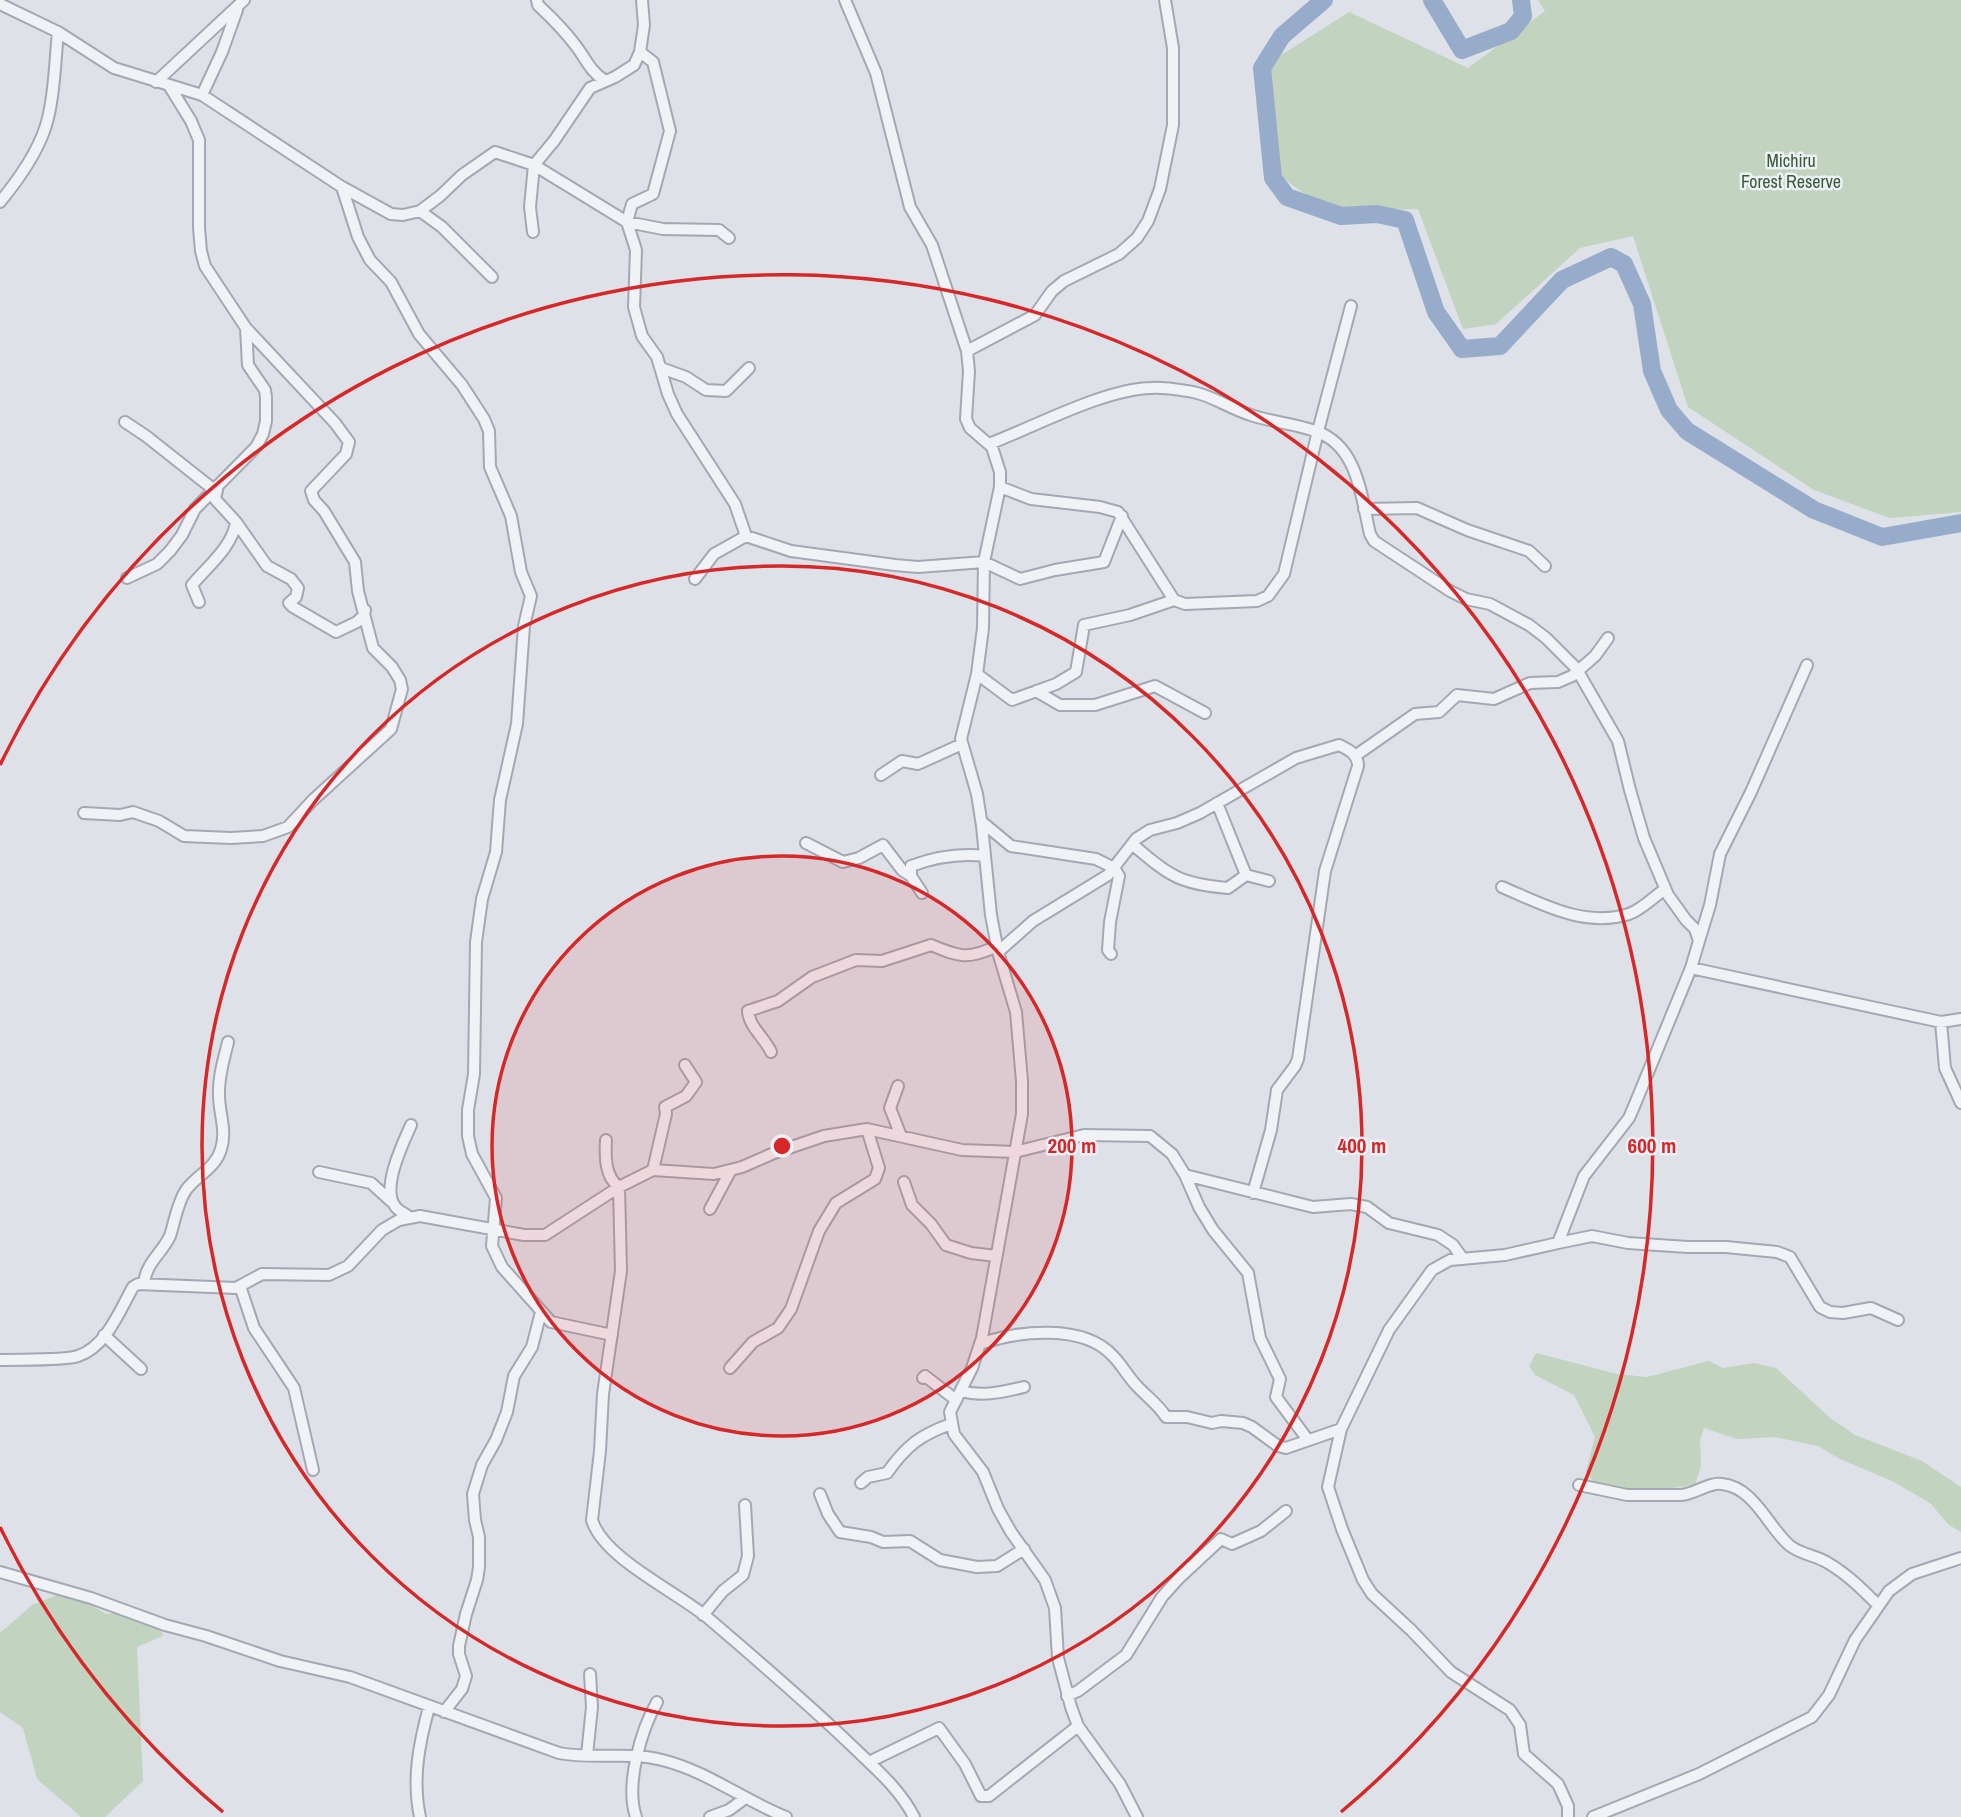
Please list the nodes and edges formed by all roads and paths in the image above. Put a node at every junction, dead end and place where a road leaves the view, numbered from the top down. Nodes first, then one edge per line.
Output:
1 (537, 0) edge
2 (642, 0) edge
3 (845, 0) edge
4 (1166, 0) edge
5 (0, 4) edge
6 (240, 4) edge
7 (58, 32) junction
8 (640, 52) junction
9 (604, 80) junction
10 (156, 82) junction
11 (170, 87) junction
12 (202, 95) junction
13 (534, 165) junction
14 (342, 187) junction
15 (0, 202) edge
16 (420, 211) junction
17 (627, 222) junction
18 (533, 232) dead end
19 (729, 238) dead end
20 (492, 276) dead end
21 (1351, 306) dead end
22 (246, 328) junction
23 (967, 351) junction
24 (661, 368) junction
25 (749, 368) dead end
26 (125, 422) dead end
27 (1318, 431) junction
28 (989, 444) junction
29 (216, 486) junction
30 (1000, 487) junction
31 (1364, 509) junction
32 (1122, 516) junction
33 (236, 522) junction
34 (746, 536) junction
35 (984, 562) junction
36 (1545, 566) dead end
37 (127, 578) dead end
38 (695, 579) dead end
39 (1174, 600) junction
40 (199, 602) dead end
41 (365, 610) junction
42 (356, 622) junction
43 (369, 628) junction
44 (1608, 638) dead end
45 (1807, 665) dead end
46 (1578, 671) junction
47 (977, 674) junction
48 (1037, 691) junction
49 (1205, 713) dead end
50 (962, 744) junction
51 (1355, 756) junction
52 (881, 775) dead end
53 (1217, 803) junction
54 (84, 813) dead end
55 (982, 822) junction
56 (806, 843) dead end
57 (1132, 844) junction
58 (985, 856) junction
59 (1114, 868) junction
60 (1246, 875) junction
61 (911, 876) junction
62 (1269, 881) dead end
63 (1502, 887) dead end
64 (1665, 889) junction
65 (922, 893) dead end
66 (1699, 941) junction
67 (997, 949) junction
68 (1111, 954) dead end
69 (1692, 968) junction
70 (1961, 1019) edge
71 (1941, 1022) junction
72 (228, 1042) dead end
73 (771, 1052) dead end
74 (685, 1065) dead end
75 (898, 1086) dead end
76 (1961, 1103) edge
77 (411, 1125) dead end
78 (867, 1129) junction
79 (901, 1136) junction
80 (606, 1140) dead end
81 (1015, 1152) junction
82 (653, 1170) junction
83 (732, 1170) junction
84 (319, 1172) dead end
85 (1185, 1175) junction
86 (904, 1182) dead end
87 (619, 1187) junction
88 (1253, 1193) junction
89 (392, 1202) junction
90 (710, 1209) dead end
91 (408, 1216) junction
92 (492, 1229) junction
93 (1558, 1243) junction
94 (996, 1256) junction
95 (1463, 1259) junction
96 (144, 1283) junction
97 (240, 1286) junction
98 (541, 1312) junction
99 (1898, 1320) dead end
100 (104, 1335) junction
101 (612, 1335) junction
102 (980, 1344) junction
103 (0, 1360) edge
104 (730, 1368) dead end
105 (141, 1369) dead end
106 (923, 1378) dead end
107 (1024, 1387) dead end
108 (959, 1396) junction
109 (951, 1424) junction
110 (1341, 1429) junction
111 (1308, 1440) junction
112 (313, 1470) dead end
113 (861, 1483) dead end
114 (1579, 1485) dead end
115 (820, 1494) dead end
116 (745, 1505) dead end
117 (1286, 1511) dead end
118 (1024, 1549) junction
119 (1961, 1558) edge
120 (0, 1572) edge
121 (1878, 1605) junction
122 (703, 1615) junction
123 (590, 1674) dead end
124 (1067, 1696) junction
125 (657, 1702) dead end
126 (429, 1707) junction
127 (444, 1712) junction
128 (1078, 1726) junction
129 (587, 1755) junction
130 (636, 1755) junction
131 (869, 1762) junction
132 (744, 1799) junction
133 (419, 1817) edge
134 (636, 1817) edge
135 (710, 1817) edge
136 (786, 1817) edge
137 (914, 1817) edge
138 (1137, 1817) edge
139 (1569, 1817) edge
140 (1593, 1817) edge

1 - 9 street
2 - 8 street
3 - 23 street
4 - 23 street
5 - 7 street
6 - 10 street
6 - 12 street
7 - 10 street
7 - 15 street
8 - 9 street
8 - 17 street
9 - 13 street
10 - 11 street
11 - 12 street
11 - 22 street
12 - 14 street
13 - 16 street
13 - 17 street
13 - 18 street
14 - 16 street
14 - 92 street
16 - 20 street
17 - 19 street
17 - 24 street
21 - 27 street
22 - 29 street
22 - 41 street
23 - 28 street
24 - 25 street
24 - 34 street
26 - 29 street
27 - 28 street
27 - 31 street
27 - 39 street
28 - 30 street
29 - 33 street
29 - 37 street
30 - 32 street
30 - 35 street
31 - 36 street
31 - 46 street
32 - 35 street
32 - 39 street
33 - 40 street
33 - 42 street
34 - 35 street
34 - 38 street
35 - 47 street
39 - 48 street
41 - 42 street
41 - 43 street
42 - 43 street
43 - 54 street
44 - 46 street
45 - 66 street
46 - 51 street
46 - 64 street
47 - 48 street
47 - 50 street
48 - 49 street
50 - 52 street
50 - 55 street
51 - 53 street
51 - 88 street
53 - 57 street
53 - 60 street
55 - 58 street
55 - 59 street
56 - 61 street
57 - 59 street
57 - 60 street
58 - 61 street
58 - 67 street
59 - 67 street
59 - 68 street
60 - 62 street
61 - 65 street
63 - 64 street
64 - 66 street
66 - 69 street
67 - 73 street
67 - 81 street
69 - 71 street
69 - 93 street
70 - 71 street
71 - 76 street
72 - 96 street
74 - 82 street
75 - 79 street
77 - 89 street
78 - 79 street
78 - 83 street
78 - 104 street
79 - 81 street
80 - 87 street
81 - 85 street
81 - 94 street
82 - 83 street
82 - 87 street
83 - 90 street
84 - 89 street
85 - 88 street
85 - 111 street
86 - 94 street
87 - 92 street
87 - 101 street
88 - 95 street
89 - 91 street
91 - 92 street
91 - 97 street
92 - 98 street
93 - 95 street
93 - 99 street
94 - 102 street
95 - 110 street
96 - 97 street
96 - 100 street
97 - 112 street
98 - 101 street
98 - 127 street
100 - 103 street
100 - 105 street
101 - 122 street
102 - 108 street
102 - 111 street
106 - 108 street
107 - 108 street
108 - 109 street
109 - 113 street
109 - 118 street
110 - 111 street
110 - 139 street
114 - 121 street
115 - 118 street
116 - 122 street
117 - 124 street
118 - 124 street
119 - 121 street
120 - 126 street
121 - 140 street
122 - 131 street
123 - 129 street
124 - 128 street
125 - 130 street
126 - 127 street
126 - 133 street
127 - 129 street
128 - 131 street
128 - 138 street
129 - 130 street
130 - 132 street
130 - 134 street
131 - 137 street
132 - 135 street
132 - 136 street

